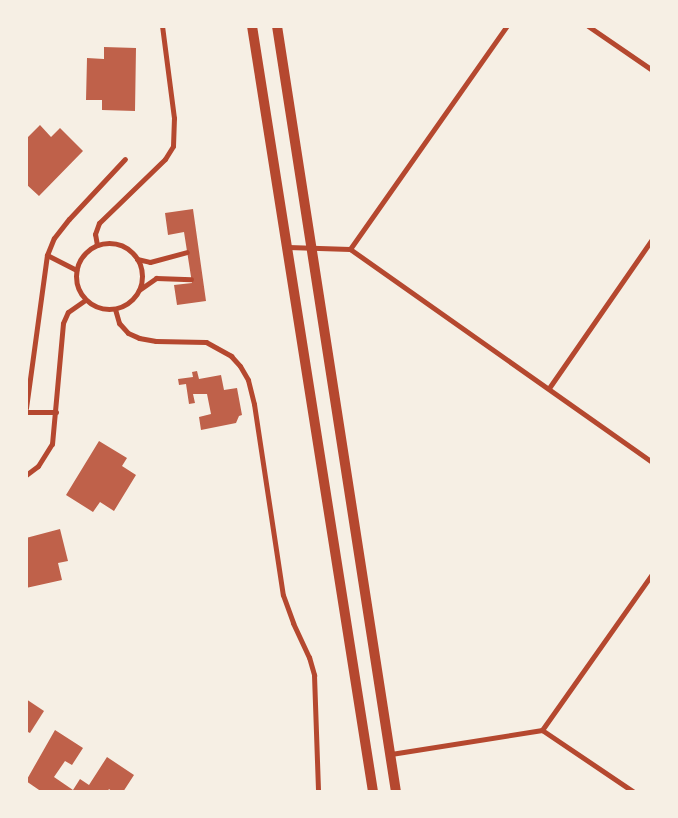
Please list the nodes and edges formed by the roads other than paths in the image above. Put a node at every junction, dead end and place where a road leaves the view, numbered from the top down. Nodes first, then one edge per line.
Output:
1 (162, 26) edge
2 (252, 26) edge
3 (277, 26) edge
4 (507, 26) edge
5 (588, 26) edge
6 (652, 70) edge
7 (125, 159) dead end
8 (652, 239) edge
9 (97, 245) junction
10 (288, 247) junction
11 (312, 249) junction
12 (350, 249) junction
13 (187, 252) dead end
14 (47, 254) junction
15 (137, 259) junction
16 (76, 270) junction
17 (191, 278) dead end
18 (138, 290) junction
19 (86, 300) junction
20 (114, 309) junction
21 (549, 388) junction
22 (26, 408) edge
23 (26, 412) edge
24 (56, 412) junction
25 (652, 462) edge
26 (26, 475) edge
27 (652, 574) edge
28 (542, 730) junction
29 (390, 754) junction
30 (318, 792) edge
31 (373, 792) edge
32 (396, 792) edge
33 (634, 792) edge

1 - 9 street
2 - 10 main road
3 - 11 main road
4 - 12 street
5 - 6 street
7 - 14 street
8 - 21 street
9 - 15 street
9 - 16 street
10 - 11 street
10 - 31 main road
11 - 12 street
11 - 29 main road
12 - 21 street
13 - 15 street
14 - 16 street
14 - 22 street
15 - 18 street
16 - 19 street
17 - 18 street
18 - 20 street
19 - 20 street
19 - 24 street
20 - 30 street
21 - 25 street
23 - 24 street
24 - 26 street
27 - 28 street
28 - 29 street
28 - 33 street
29 - 32 main road

